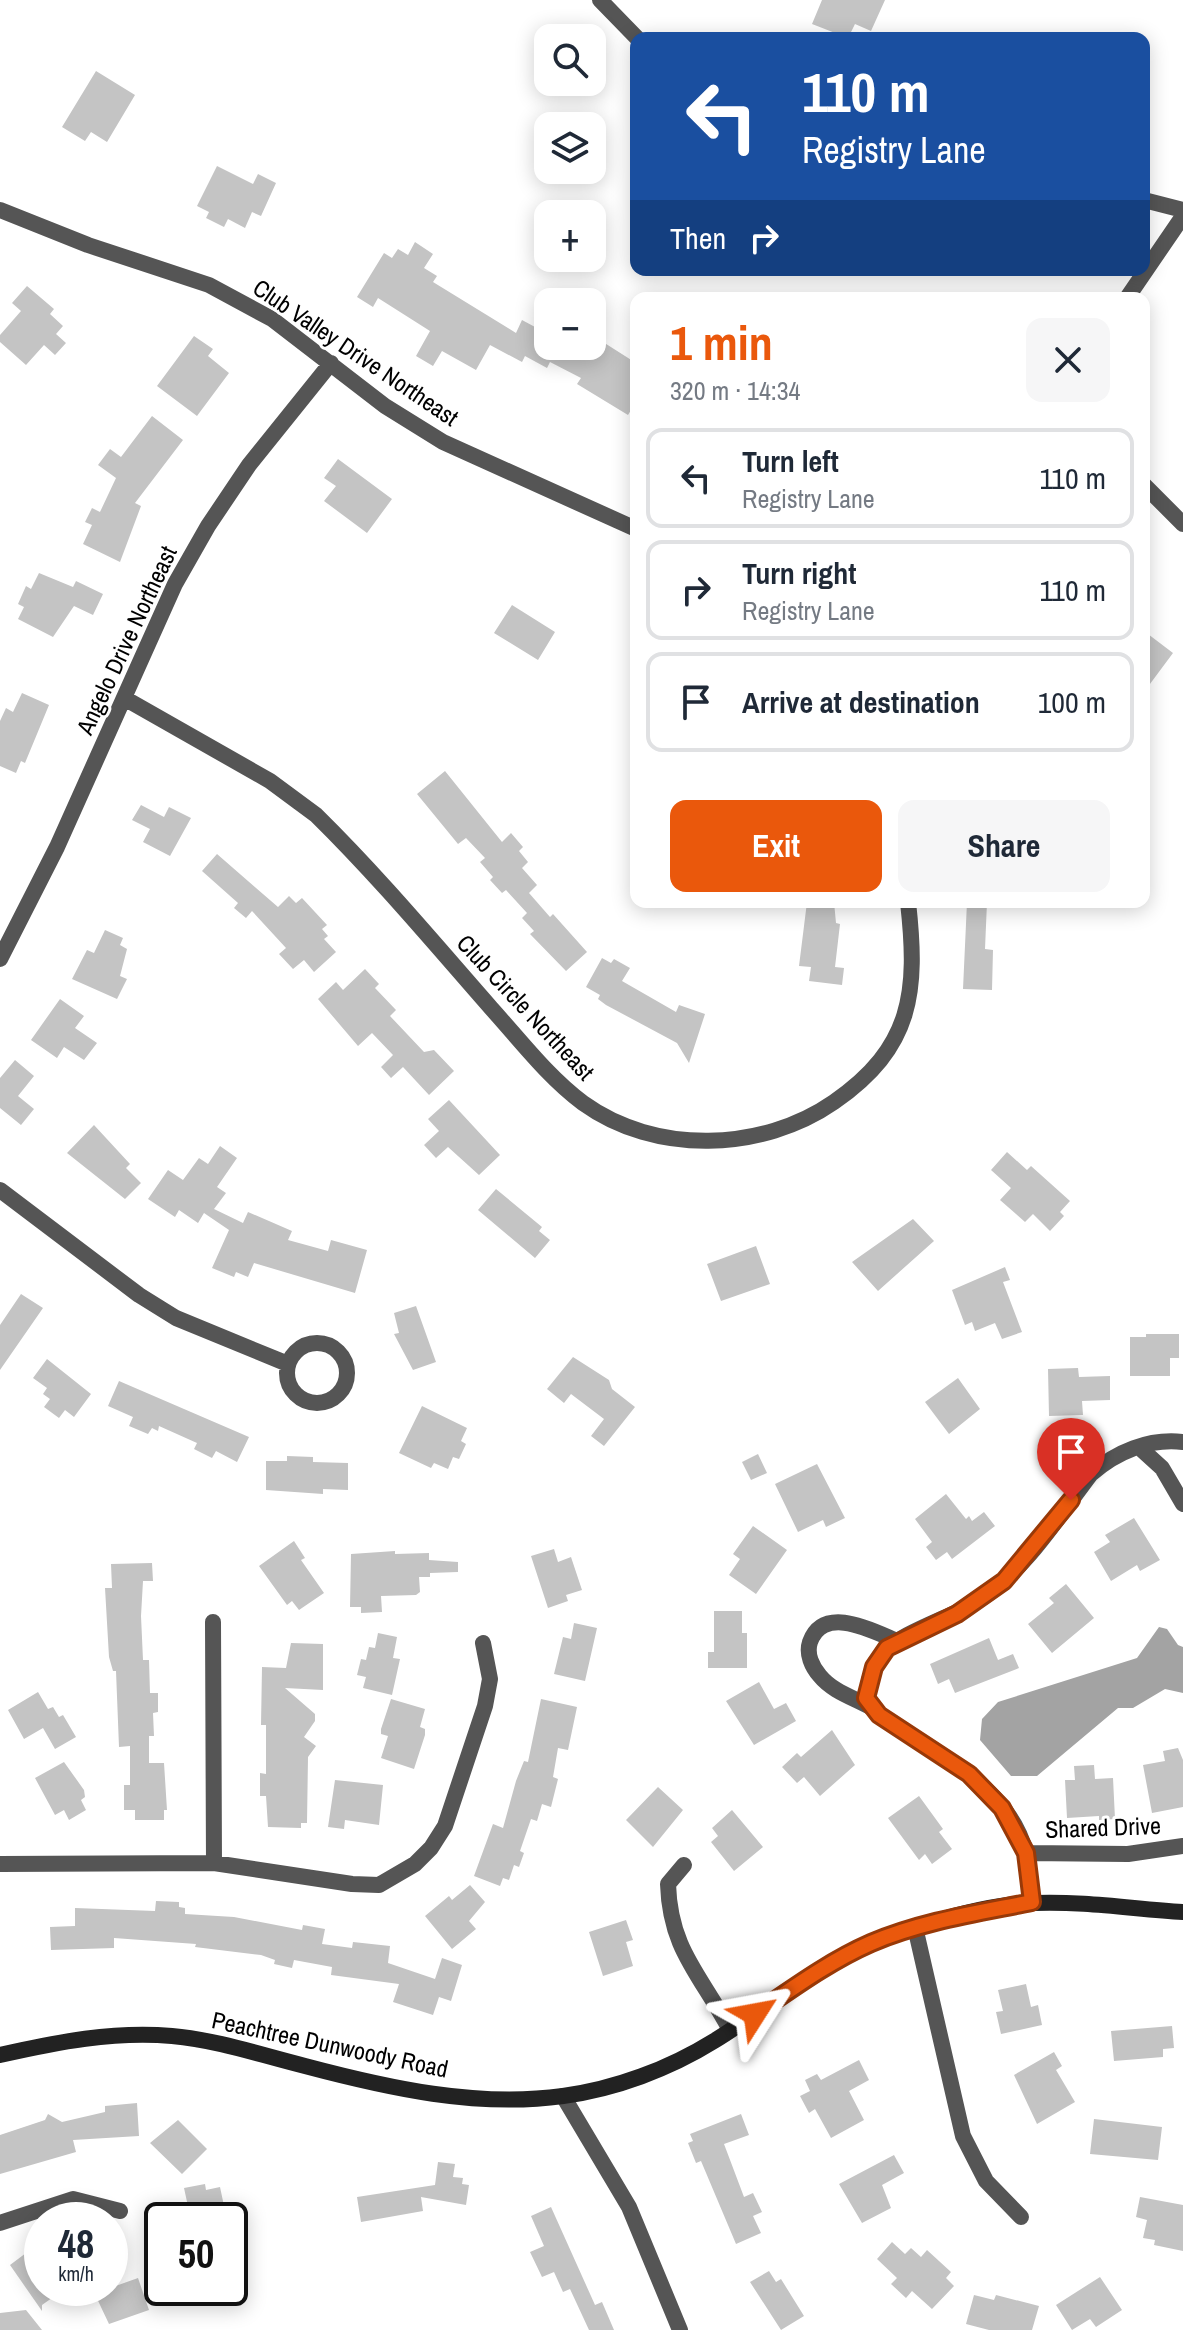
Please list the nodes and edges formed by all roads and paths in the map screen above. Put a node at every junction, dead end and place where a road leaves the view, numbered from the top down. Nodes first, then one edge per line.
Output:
1 (600, 0) edge
2 (631, 32) edge
3 (1150, 202) edge
4 (1183, 210) edge
5 (1, 212) edge
6 (1183, 216) edge
7 (1150, 264) edge
8 (331, 363) junction
9 (1150, 491) edge
10 (1183, 524) edge
11 (630, 526) edge
12 (124, 698) junction
13 (908, 908) edge
14 (0, 959) edge
15 (0, 1190) edge
16 (288, 1364) dead end
17 (1183, 1442) edge
18 (1140, 1448) junction
19 (1183, 1504) edge
20 (213, 1622) dead end
21 (897, 1641) junction
22 (483, 1643) dead end
23 (872, 1708) junction
24 (1183, 1846) edge
25 (1026, 1853) junction
26 (214, 1863) junction
27 (0, 1864) edge
28 (684, 1865) dead end
29 (1032, 1902) junction
30 (1183, 1912) edge
31 (915, 1927) junction
32 (730, 2030) junction
33 (0, 2055) edge
34 (563, 2096) junction
35 (64, 2202) edge
36 (85, 2202) edge
37 (24, 2215) edge
38 (1021, 2217) dead end
39 (0, 2223) edge
40 (680, 2330) edge

1 - 2 street
3 - 4 street
5 - 8 street, Club Valley Drive Northeast
6 - 7 street
8 - 11 street, Club Valley Drive Northeast
8 - 12 street, Angelo Drive Northeast
9 - 10 street
12 - 13 street, Club Circle Northeast
12 - 14 street, Angelo Drive Northeast
15 - 16 street
17 - 18 street
18 - 19 street
18 - 21 street
20 - 26 street
21 - 23 street
21 - 23 street
22 - 26 street
23 - 25 street
24 - 25 street, Shared Drive
25 - 29 street
26 - 27 street
28 - 32 street
29 - 30 main road, Peachtree Dunwoody Road
29 - 31 main road, Peachtree Dunwoody Road
31 - 32 main road, Peachtree Dunwoody Road
31 - 38 street
32 - 34 main road, Peachtree Dunwoody Road
33 - 34 main road, Peachtree Dunwoody Road
34 - 40 street
35 - 36 street
37 - 39 street

